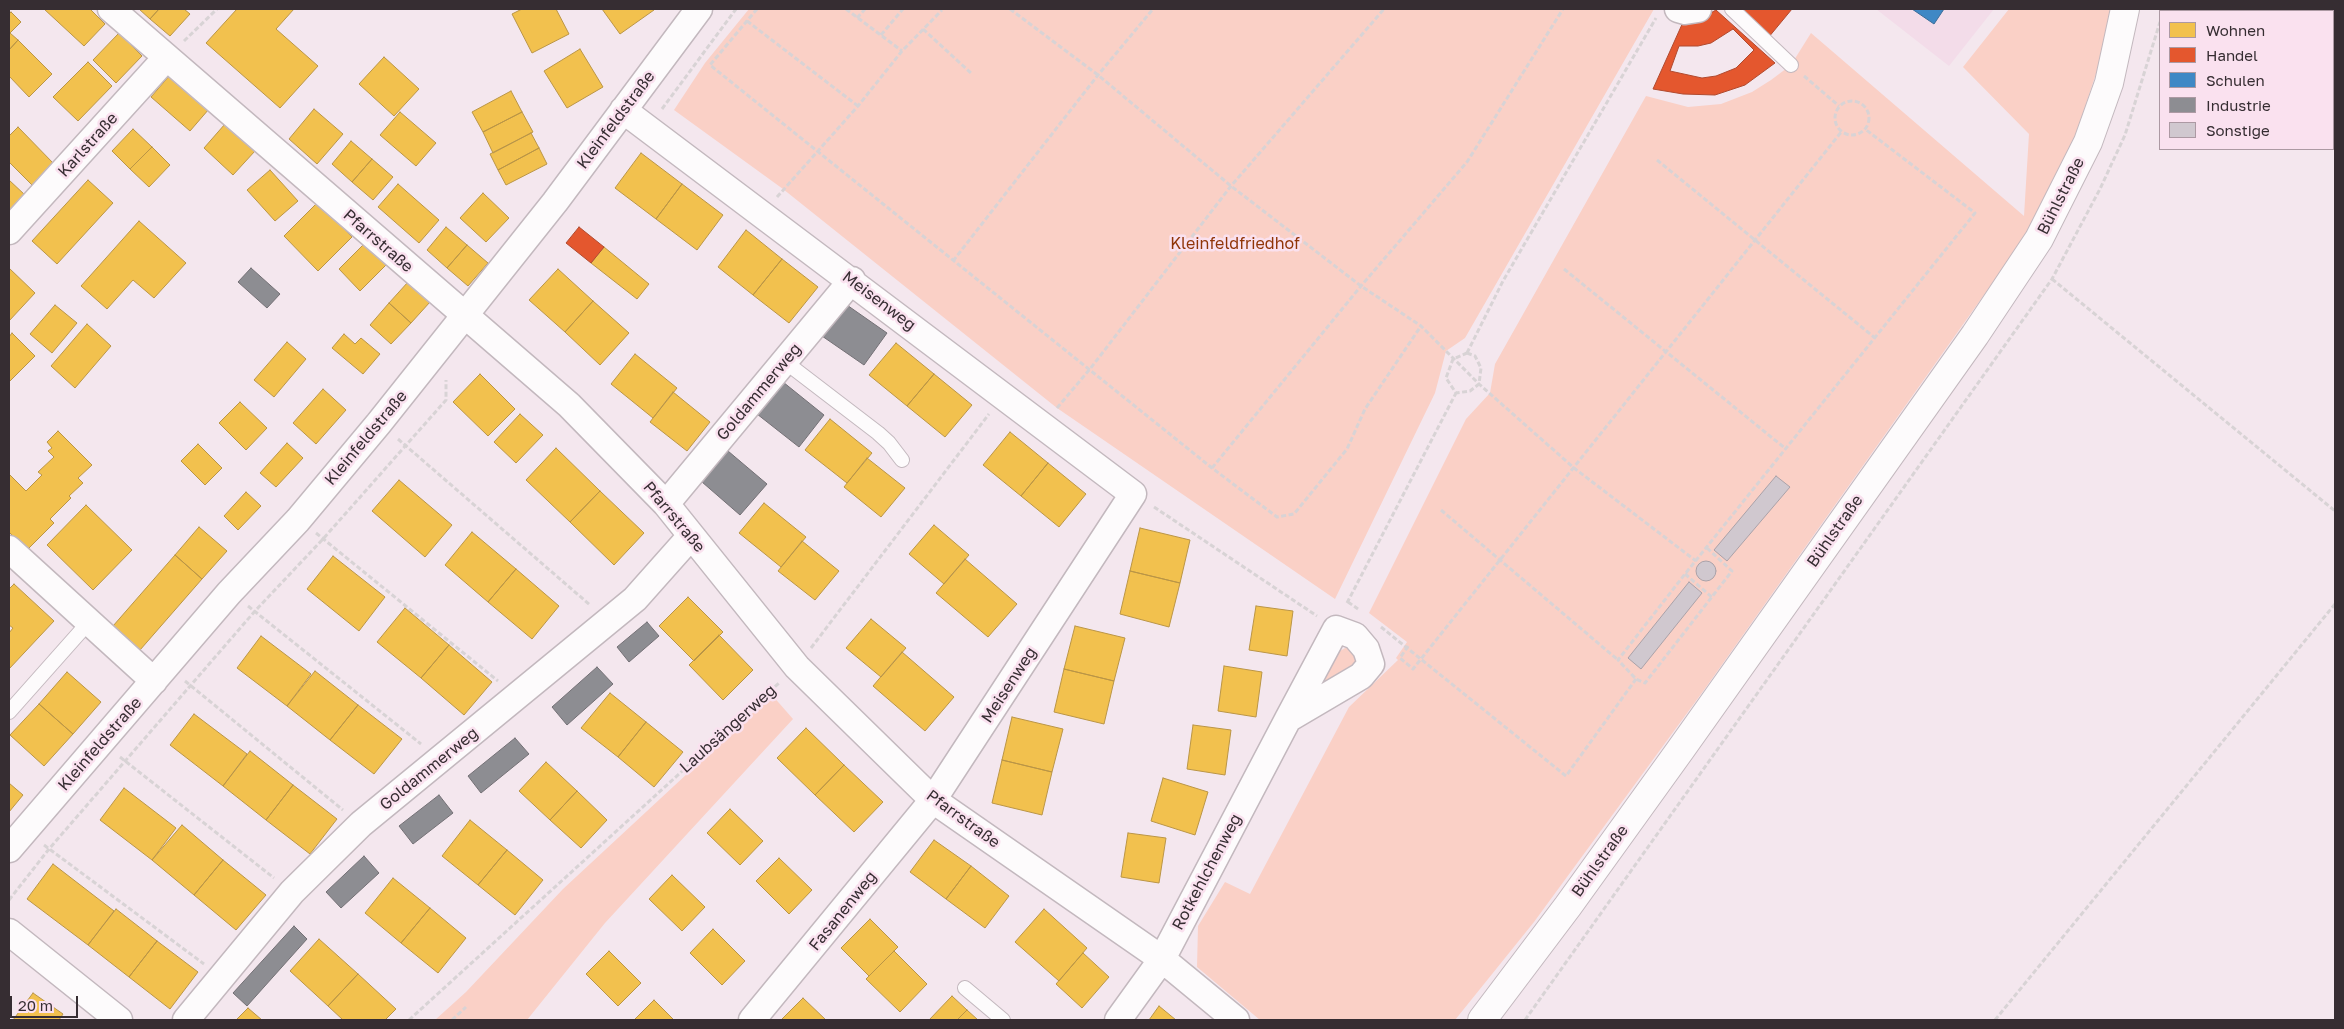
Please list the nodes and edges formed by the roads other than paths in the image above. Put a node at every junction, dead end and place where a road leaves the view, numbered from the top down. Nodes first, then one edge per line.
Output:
1 (110, 9) edge
2 (700, 9) edge
3 (1698, 9) edge
4 (1732, 9) edge
5 (2124, 9) edge
6 (1667, 13) edge
7 (166, 58) junction
8 (1790, 65) road end
9 (623, 110) junction
10 (9, 232) edge
11 (852, 280) junction
12 (465, 317) junction
13 (784, 361) junction
14 (902, 460) dead end
15 (666, 504) junction
16 (691, 536) junction
17 (9, 549) edge
18 (88, 623) junction
19 (161, 673) junction
20 (9, 712) edge
21 (1288, 719) junction
22 (933, 800) junction
23 (17, 840) edge
24 (9, 932) edge
25 (1162, 959) junction
26 (965, 988) dead end
27 (119, 1020) edge
28 (186, 1020) edge
29 (752, 1020) edge
30 (1003, 1020) edge
31 (1118, 1020) edge
32 (1236, 1020) edge
33 (1482, 1020) edge

1 - 7 street, Pfarrstraße
2 - 9 street, Kleinfeldstraße
3 - 6 street
4 - 8 lane
5 - 33 main road, Bühlstraße
7 - 10 street, Karlstraße
7 - 12 street, Pfarrstraße
9 - 11 street, Meisenweg
9 - 12 street, Kleinfeldstraße
11 - 13 street, Goldammerweg
11 - 22 street, Meisenweg
12 - 15 street, Pfarrstraße
12 - 19 street, Kleinfeldstraße
13 - 14 lane
13 - 15 street, Goldammerweg
15 - 16 street, Pfarrstraße
16 - 22 street, Pfarrstraße
16 - 28 street, Goldammerweg
17 - 18 street
18 - 19 street
18 - 20 lane
19 - 23 street, Kleinfeldstraße
21 - 21 street, Rotkehlchenweg
21 - 25 street, Rotkehlchenweg
22 - 25 street, Pfarrstraße
22 - 29 street, Fasanenweg
24 - 27 street
25 - 31 street, Rotkehlchenweg
25 - 32 street, Pfarrstraße
26 - 30 lane

